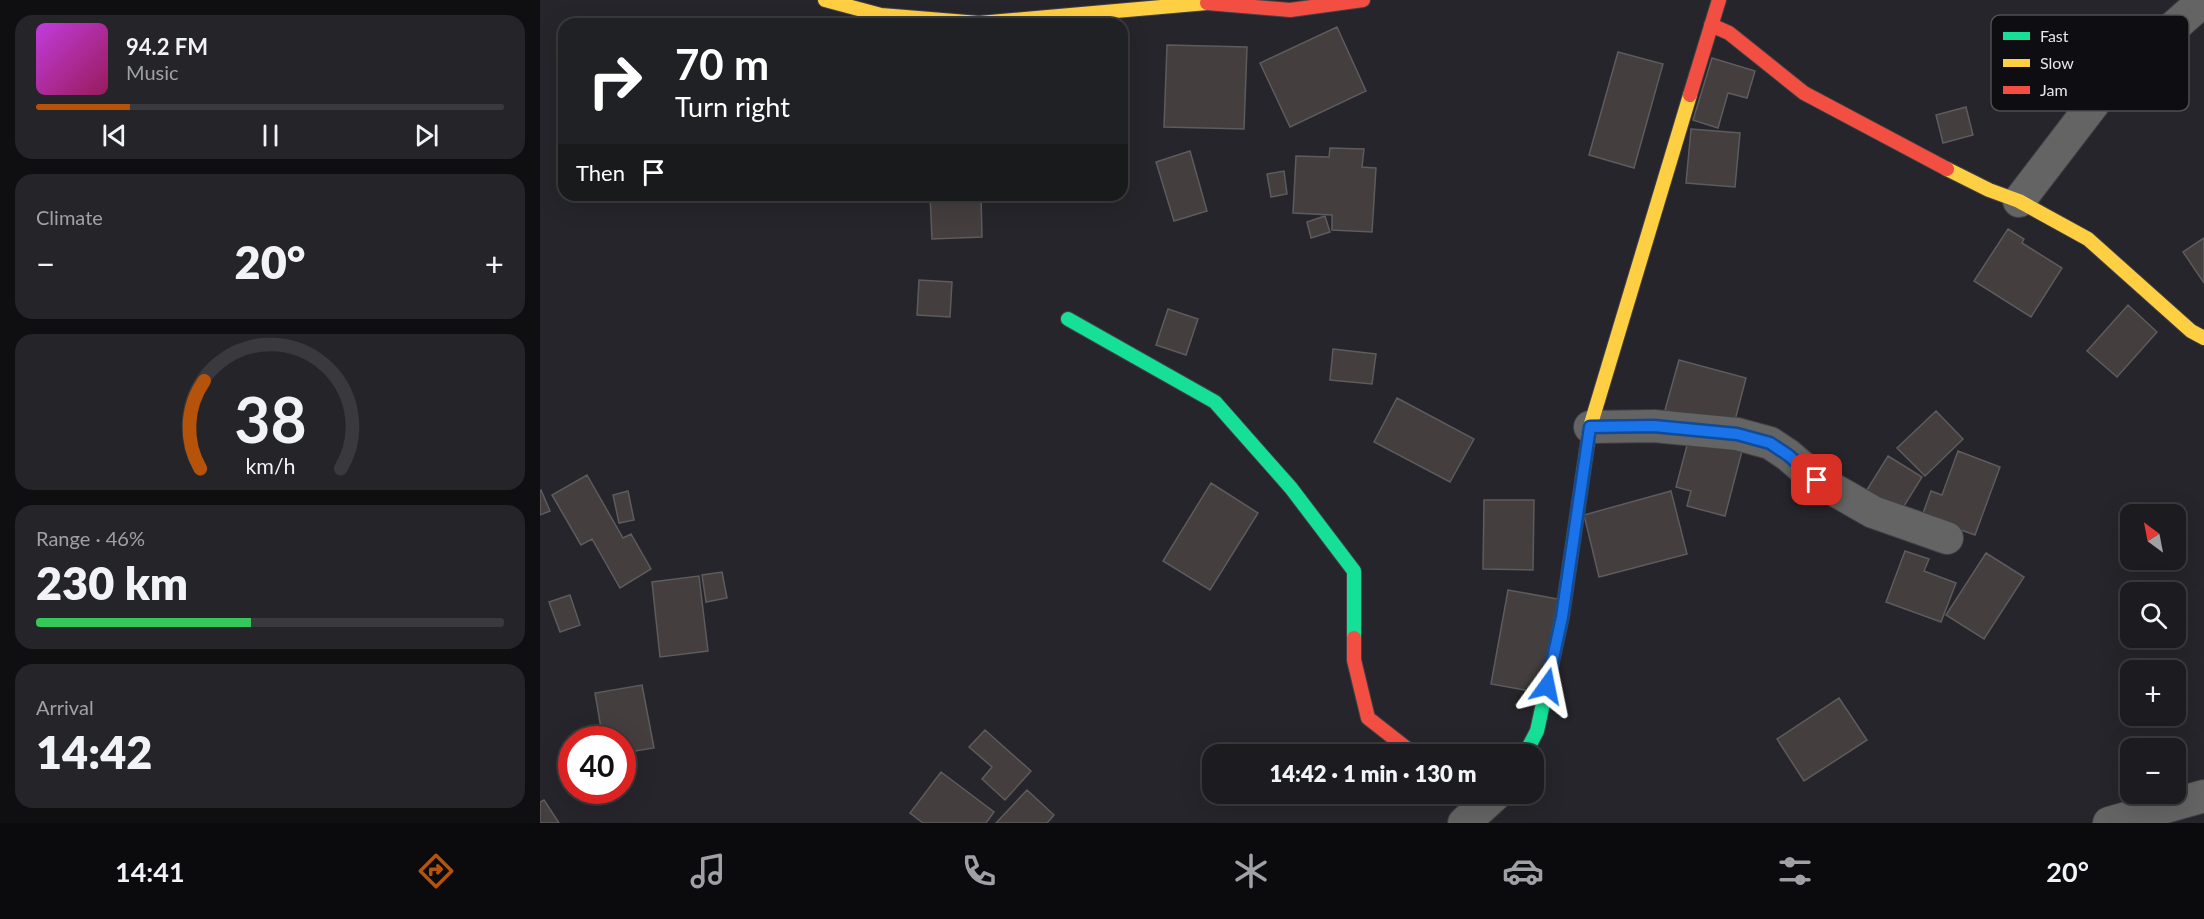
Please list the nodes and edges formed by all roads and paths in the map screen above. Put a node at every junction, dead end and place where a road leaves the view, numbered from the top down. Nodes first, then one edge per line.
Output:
1 (825, 0) edge
2 (1363, 0) edge
3 (1719, 0) edge
4 (2203, 1) edge
5 (2187, 15) edge
6 (918, 18) edge
7 (1035, 18) edge
8 (1711, 25) junction
9 (2088, 111) edge
10 (2019, 201) junction
11 (1068, 319) dead end
12 (2204, 338) edge
13 (1590, 427) junction
14 (1947, 538) dead end
15 (1401, 744) edge
16 (1531, 744) edge
17 (2204, 796) edge
18 (1485, 804) edge
19 (1464, 823) edge
20 (2109, 823) edge

1 - 6 street
2 - 7 street
3 - 8 street
4 - 5 street
8 - 10 street
8 - 13 street
9 - 10 street
10 - 12 street
11 - 15 street
13 - 14 street
13 - 16 street
17 - 20 street
18 - 19 street

